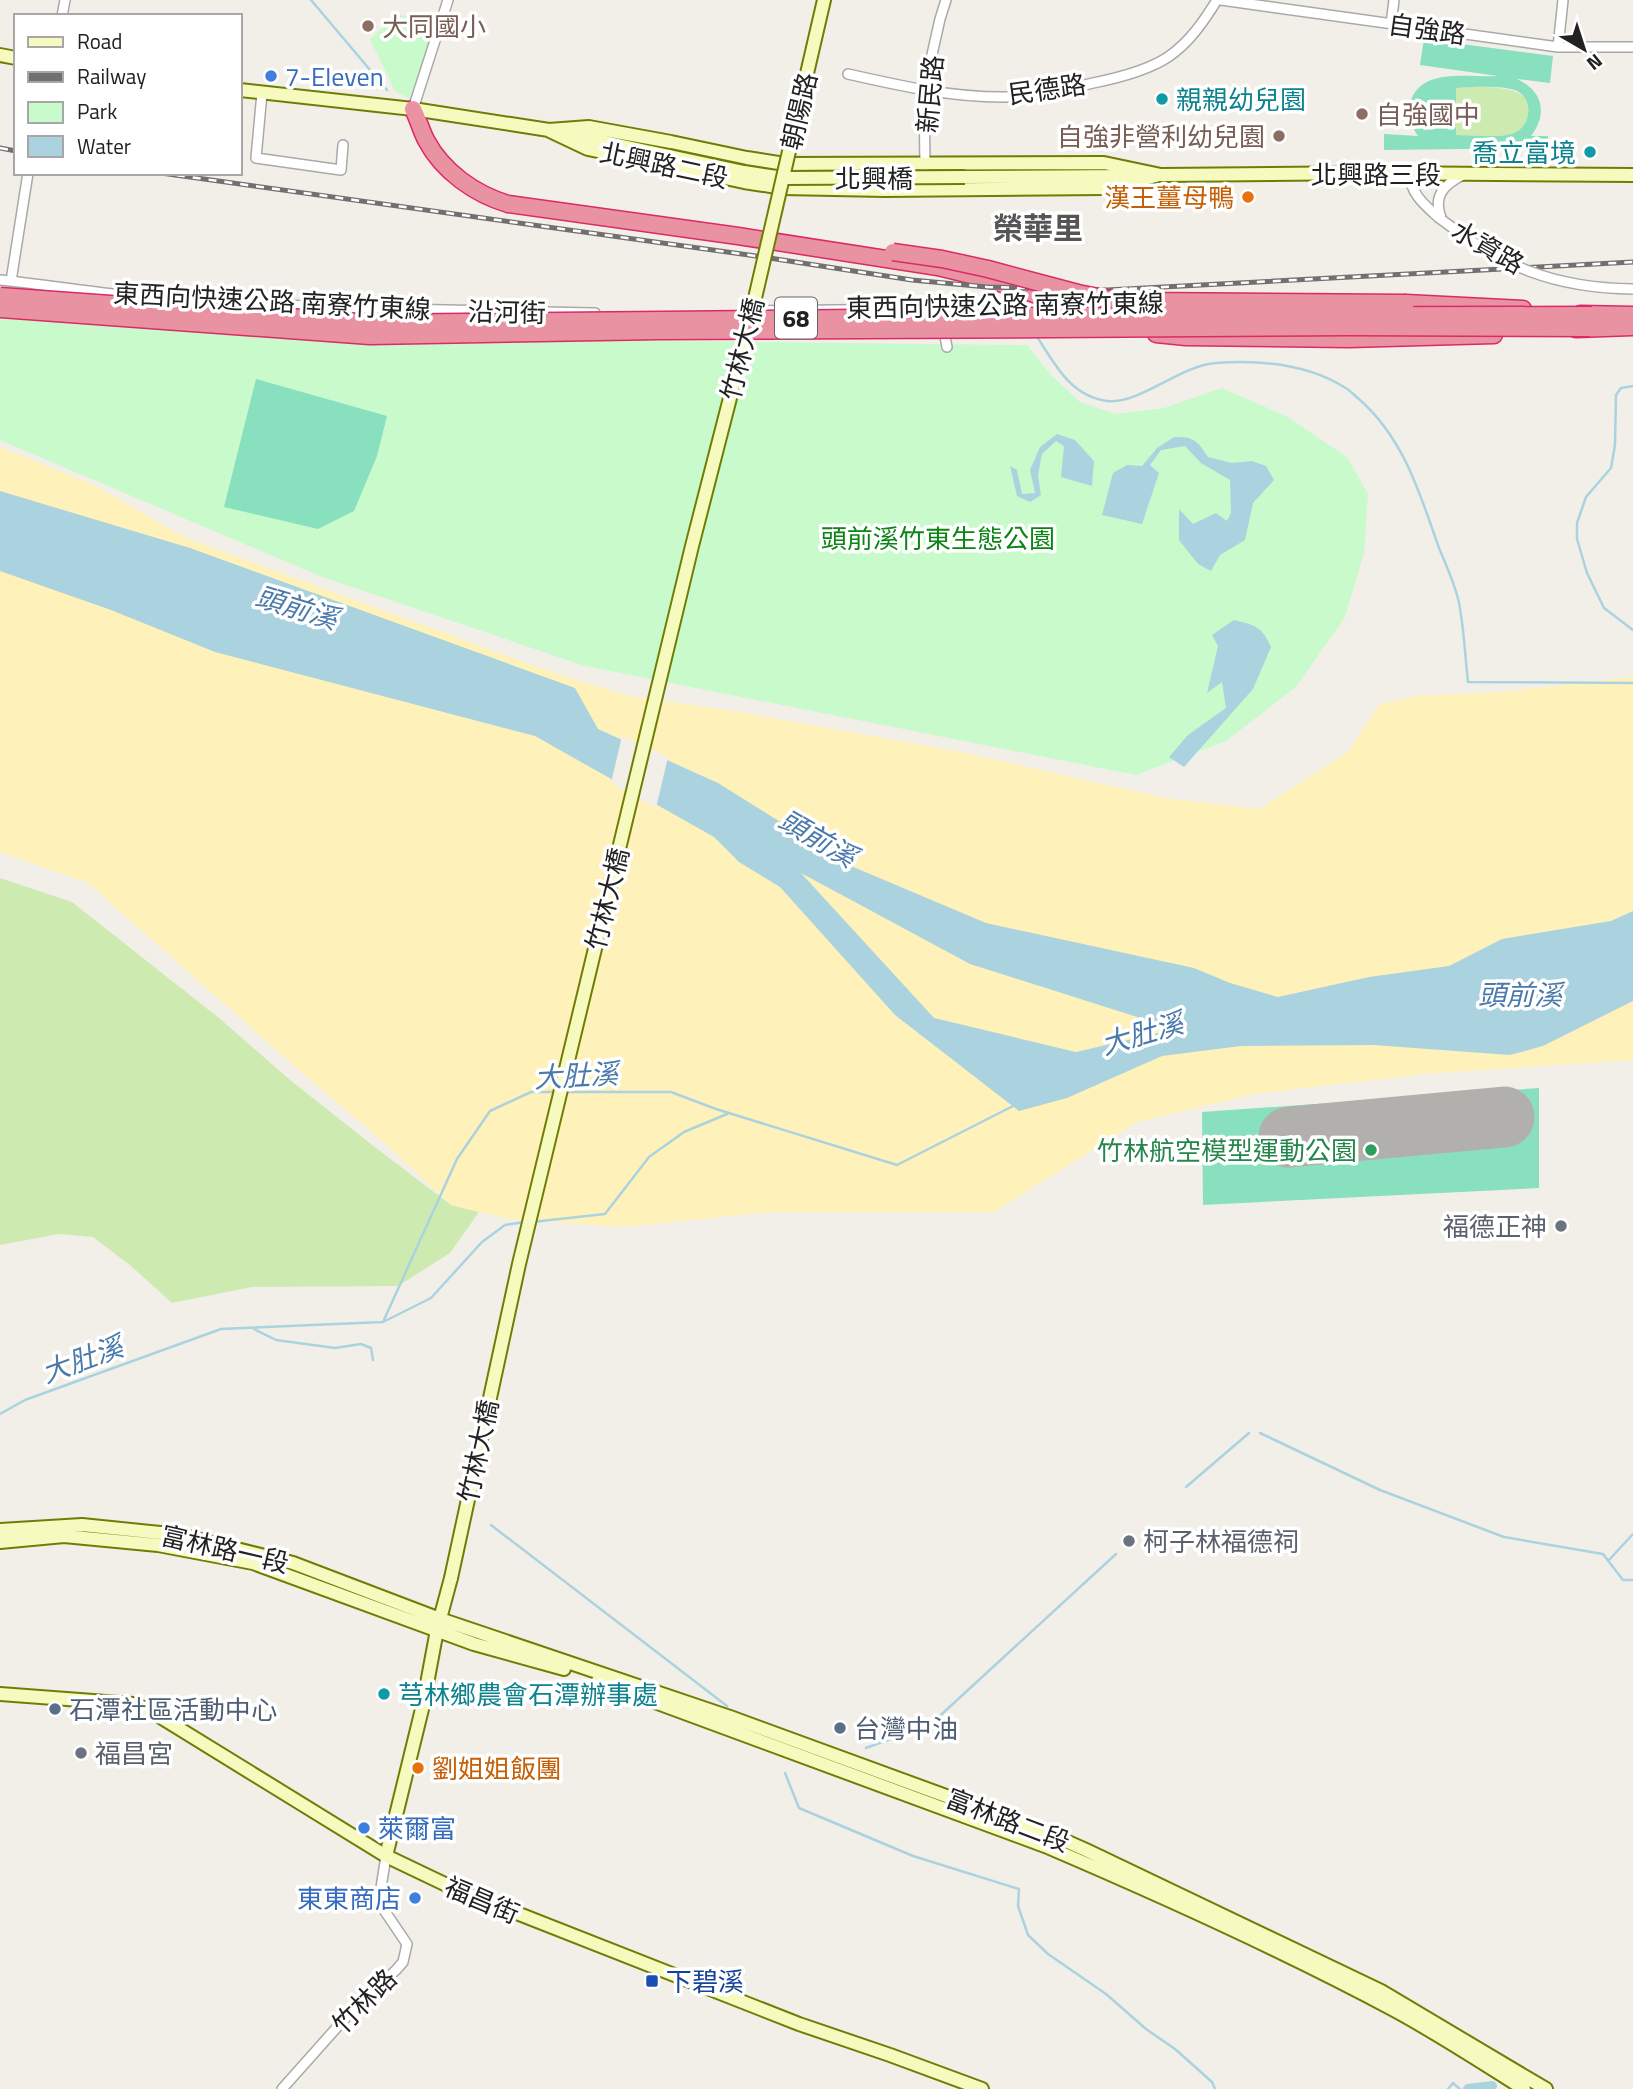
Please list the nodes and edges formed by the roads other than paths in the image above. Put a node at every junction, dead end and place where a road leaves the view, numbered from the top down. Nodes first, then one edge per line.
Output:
1 (448, 0) edge
2 (824, 0) edge
3 (947, 0) edge
4 (1219, 0) edge
5 (1394, 0) edge
6 (1563, 0) edge
7 (1391, 24) junction
8 (1558, 47) junction
9 (1633, 47) edge
10 (848, 74) dead end
11 (242, 90) edge
12 (924, 90) junction
13 (262, 93) junction
14 (413, 109) junction
15 (549, 130) junction
16 (343, 145) dead end
17 (785, 164) joint
18 (925, 165) junction
19 (1410, 174) junction
20 (1464, 174) junction
21 (28, 175) edge
22 (1161, 175) junction
23 (1633, 175) edge
24 (784, 183) junction
25 (924, 189) junction
26 (1442, 220) junction
27 (773, 222) joint
28 (738, 232) junction
29 (0, 280) edge
30 (11, 281) junction
31 (1633, 289) edge
32 (0, 296) edge
33 (0, 309) edge
34 (1633, 315) edge
35 (1591, 322) junction
36 (1633, 327) edge
37 (947, 347) dead end
38 (0, 1530) edge
39 (0, 1542) edge
40 (451, 1578) joint
41 (439, 1624) junction
42 (0, 1694) edge
43 (386, 1856) junction
44 (1134, 1879) junction
45 (282, 2089) edge
46 (982, 2089) edge
47 (1524, 2089) edge
48 (1546, 2089) edge

1 - 14 street
2 - 24 main road, 朝陽路, bridge
3 - 12 street, 新民路
4 - 7 street, 自強路
4 - 12 street, 民德路
5 - 7 street
6 - 8 street
7 - 8 street, 自強路
8 - 9 street, 自強路
10 - 12 street, 民德路
11 - 13 main road, 北興路二段
12 - 18 street, 新民路
13 - 14 main road, 北興路二段
13 - 16 street
14 - 15 main road, 北興路二段
14 - 28 highway
15 - 17 main road, 北興路二段
15 - 24 main road, 北興橋
15 - 24 main road, 北興路二段
17 - 18 main road, 北興路三段
18 - 22 main road, 北興路三段
18 - 25 street, 新民路
19 - 20 main road, 北興路三段
19 - 22 main road, 北興路三段
19 - 26 street, 水資路
20 - 23 main road, 北興路三段
20 - 26 street
21 - 30 street
22 - 24 main road, 北興橋, bridge
22 - 25 main road, 北興路三段
24 - 25 main road, 北興路三段
24 - 27 main road, 朝陽路, bridge
26 - 31 street, 水資路, bridge
27 - 40 main road, 竹林大橋, bridge
28 - 35 highway, bridge
28 - 35 highway, bridge
29 - 30 street, 沿河街
30 - 37 street, 沿河街
32 - 35 highway, 東西向快速公路 南寮竹東線 / 68, bridge
33 - 35 highway, 東西向快速公路 南寮竹東線 / 68, bridge
34 - 35 highway, 東西向快速公路 南寮竹東線 / 68
35 - 36 highway, 東西向快速公路 南寮竹東線 / 68
38 - 41 main road, 富林路一段
39 - 41 main road, 富林路一段
40 - 41 main road, 竹林路
41 - 43 main road, 竹林路
41 - 44 main road, 富林路二段
42 - 43 main road, 福昌街
43 - 45 street, 竹林路
43 - 46 main road, 福昌街
44 - 47 main road, 富林路二段
44 - 48 main road, 富林路二段

